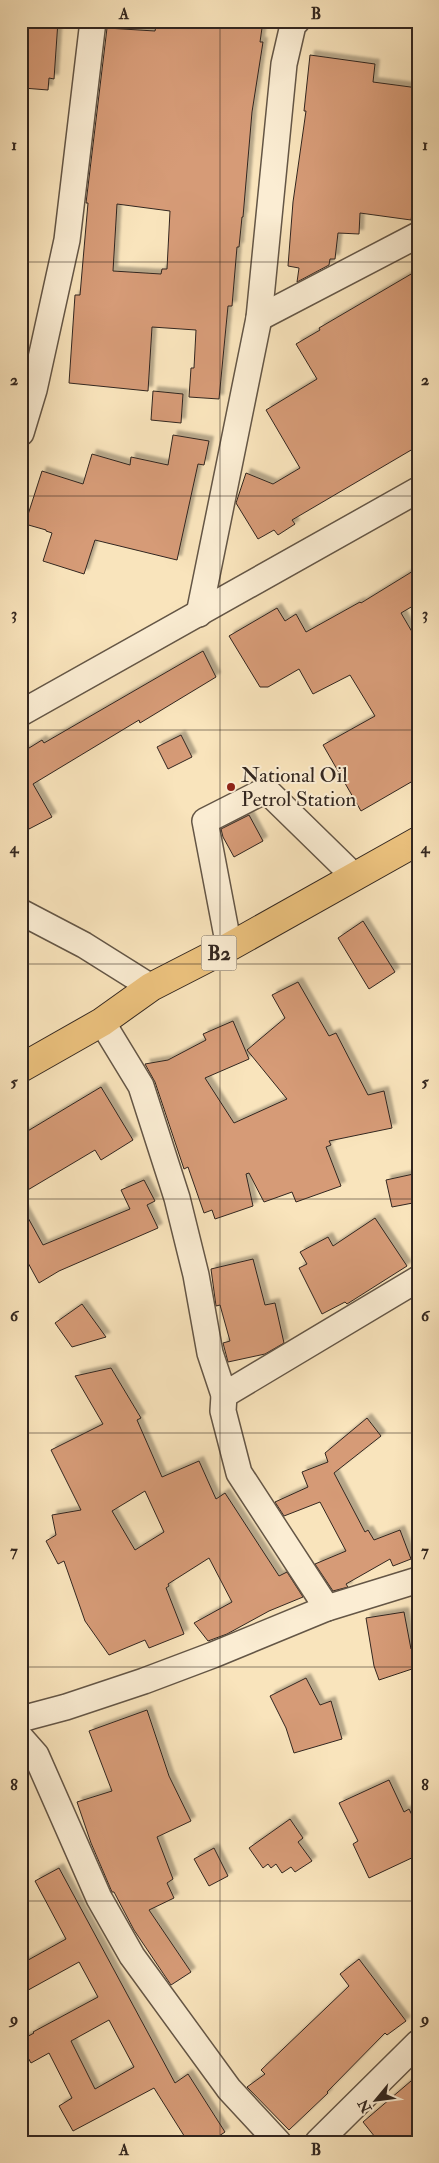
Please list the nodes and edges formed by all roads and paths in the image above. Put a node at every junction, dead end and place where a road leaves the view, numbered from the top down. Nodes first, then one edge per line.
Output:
1 (93, 21) edge
2 (297, 21) edge
3 (418, 235) edge
4 (259, 318) junction
5 (21, 433) edge
6 (418, 490) edge
7 (199, 614) junction
8 (21, 713) edge
9 (418, 841) edge
10 (354, 876) junction
11 (21, 912) edge
12 (229, 947) junction
13 (152, 987) junction
14 (102, 1022) junction
15 (21, 1068) edge
16 (418, 1279) edge
17 (224, 1395) junction
18 (418, 1580) edge
19 (327, 1608) junction
20 (21, 1719) edge
21 (21, 1738) edge
22 (418, 2042) edge
23 (278, 2142) edge
24 (318, 2142) edge

1 - 5 street
2 - 4 street
3 - 4 street
4 - 7 street
6 - 7 street
7 - 8 street
9 - 10 highway, B2
10 - 12 highway, B2
10 - 12 street
11 - 13 street
12 - 13 highway, B2
13 - 14 highway, B2
14 - 15 highway, B2
14 - 17 street
16 - 17 street
17 - 19 street
18 - 19 street
19 - 20 street
21 - 23 street
22 - 24 street

